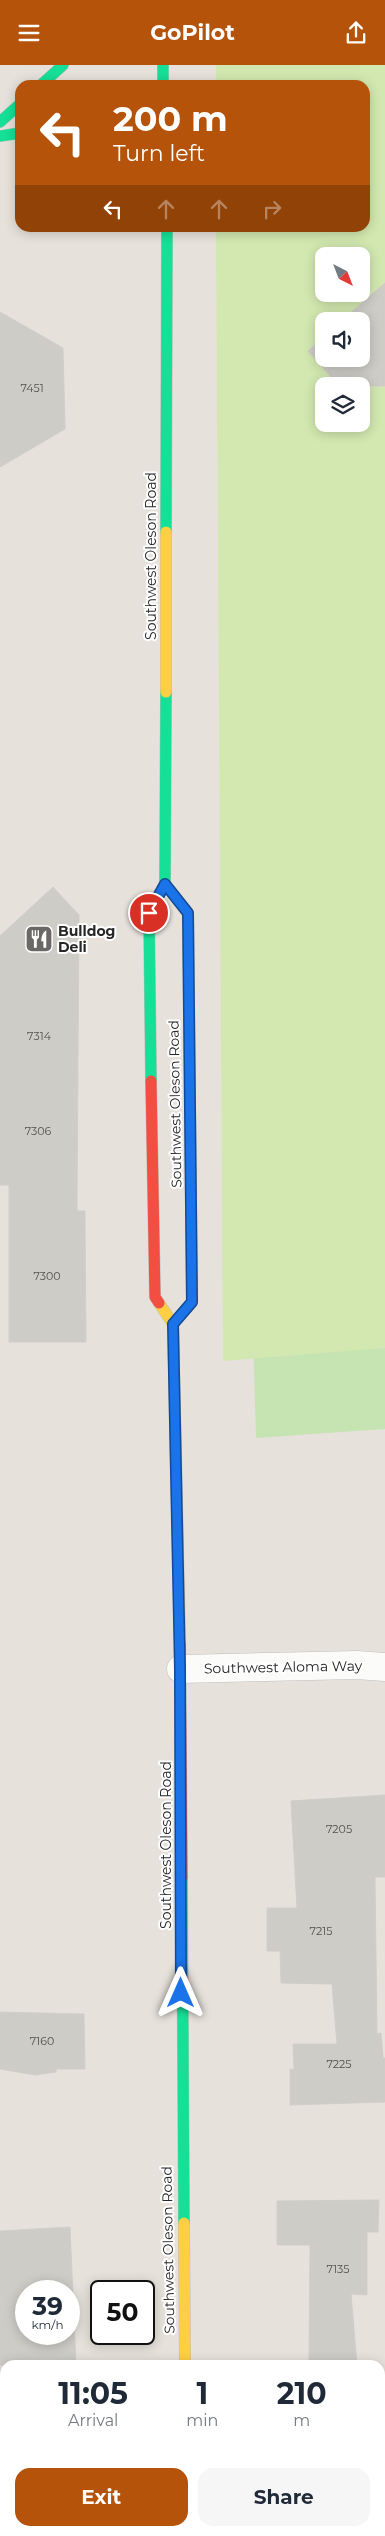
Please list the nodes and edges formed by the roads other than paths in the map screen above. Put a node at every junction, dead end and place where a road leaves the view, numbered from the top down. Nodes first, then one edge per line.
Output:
1 (64, 65) edge
2 (163, 65) edge
3 (47, 80) edge
4 (163, 80) edge
5 (15, 108) edge
6 (0, 122) edge
7 (15, 134) edge
8 (0, 136) edge
9 (167, 233) edge
10 (165, 884) junction
11 (173, 1324) junction
12 (385, 1667) edge
13 (180, 1669) junction
14 (185, 2360) edge

1 - 3 main road
2 - 4 main road
5 - 6 main road
7 - 8 main road
9 - 10 main road, Southwest Oleson Road
10 - 11 main road, Southwest Oleson Road
10 - 11 main road, Southwest Oleson Road
11 - 13 main road, Southwest Oleson Road
12 - 13 street, Southwest Aloma Way
13 - 14 main road, Southwest Oleson Road

